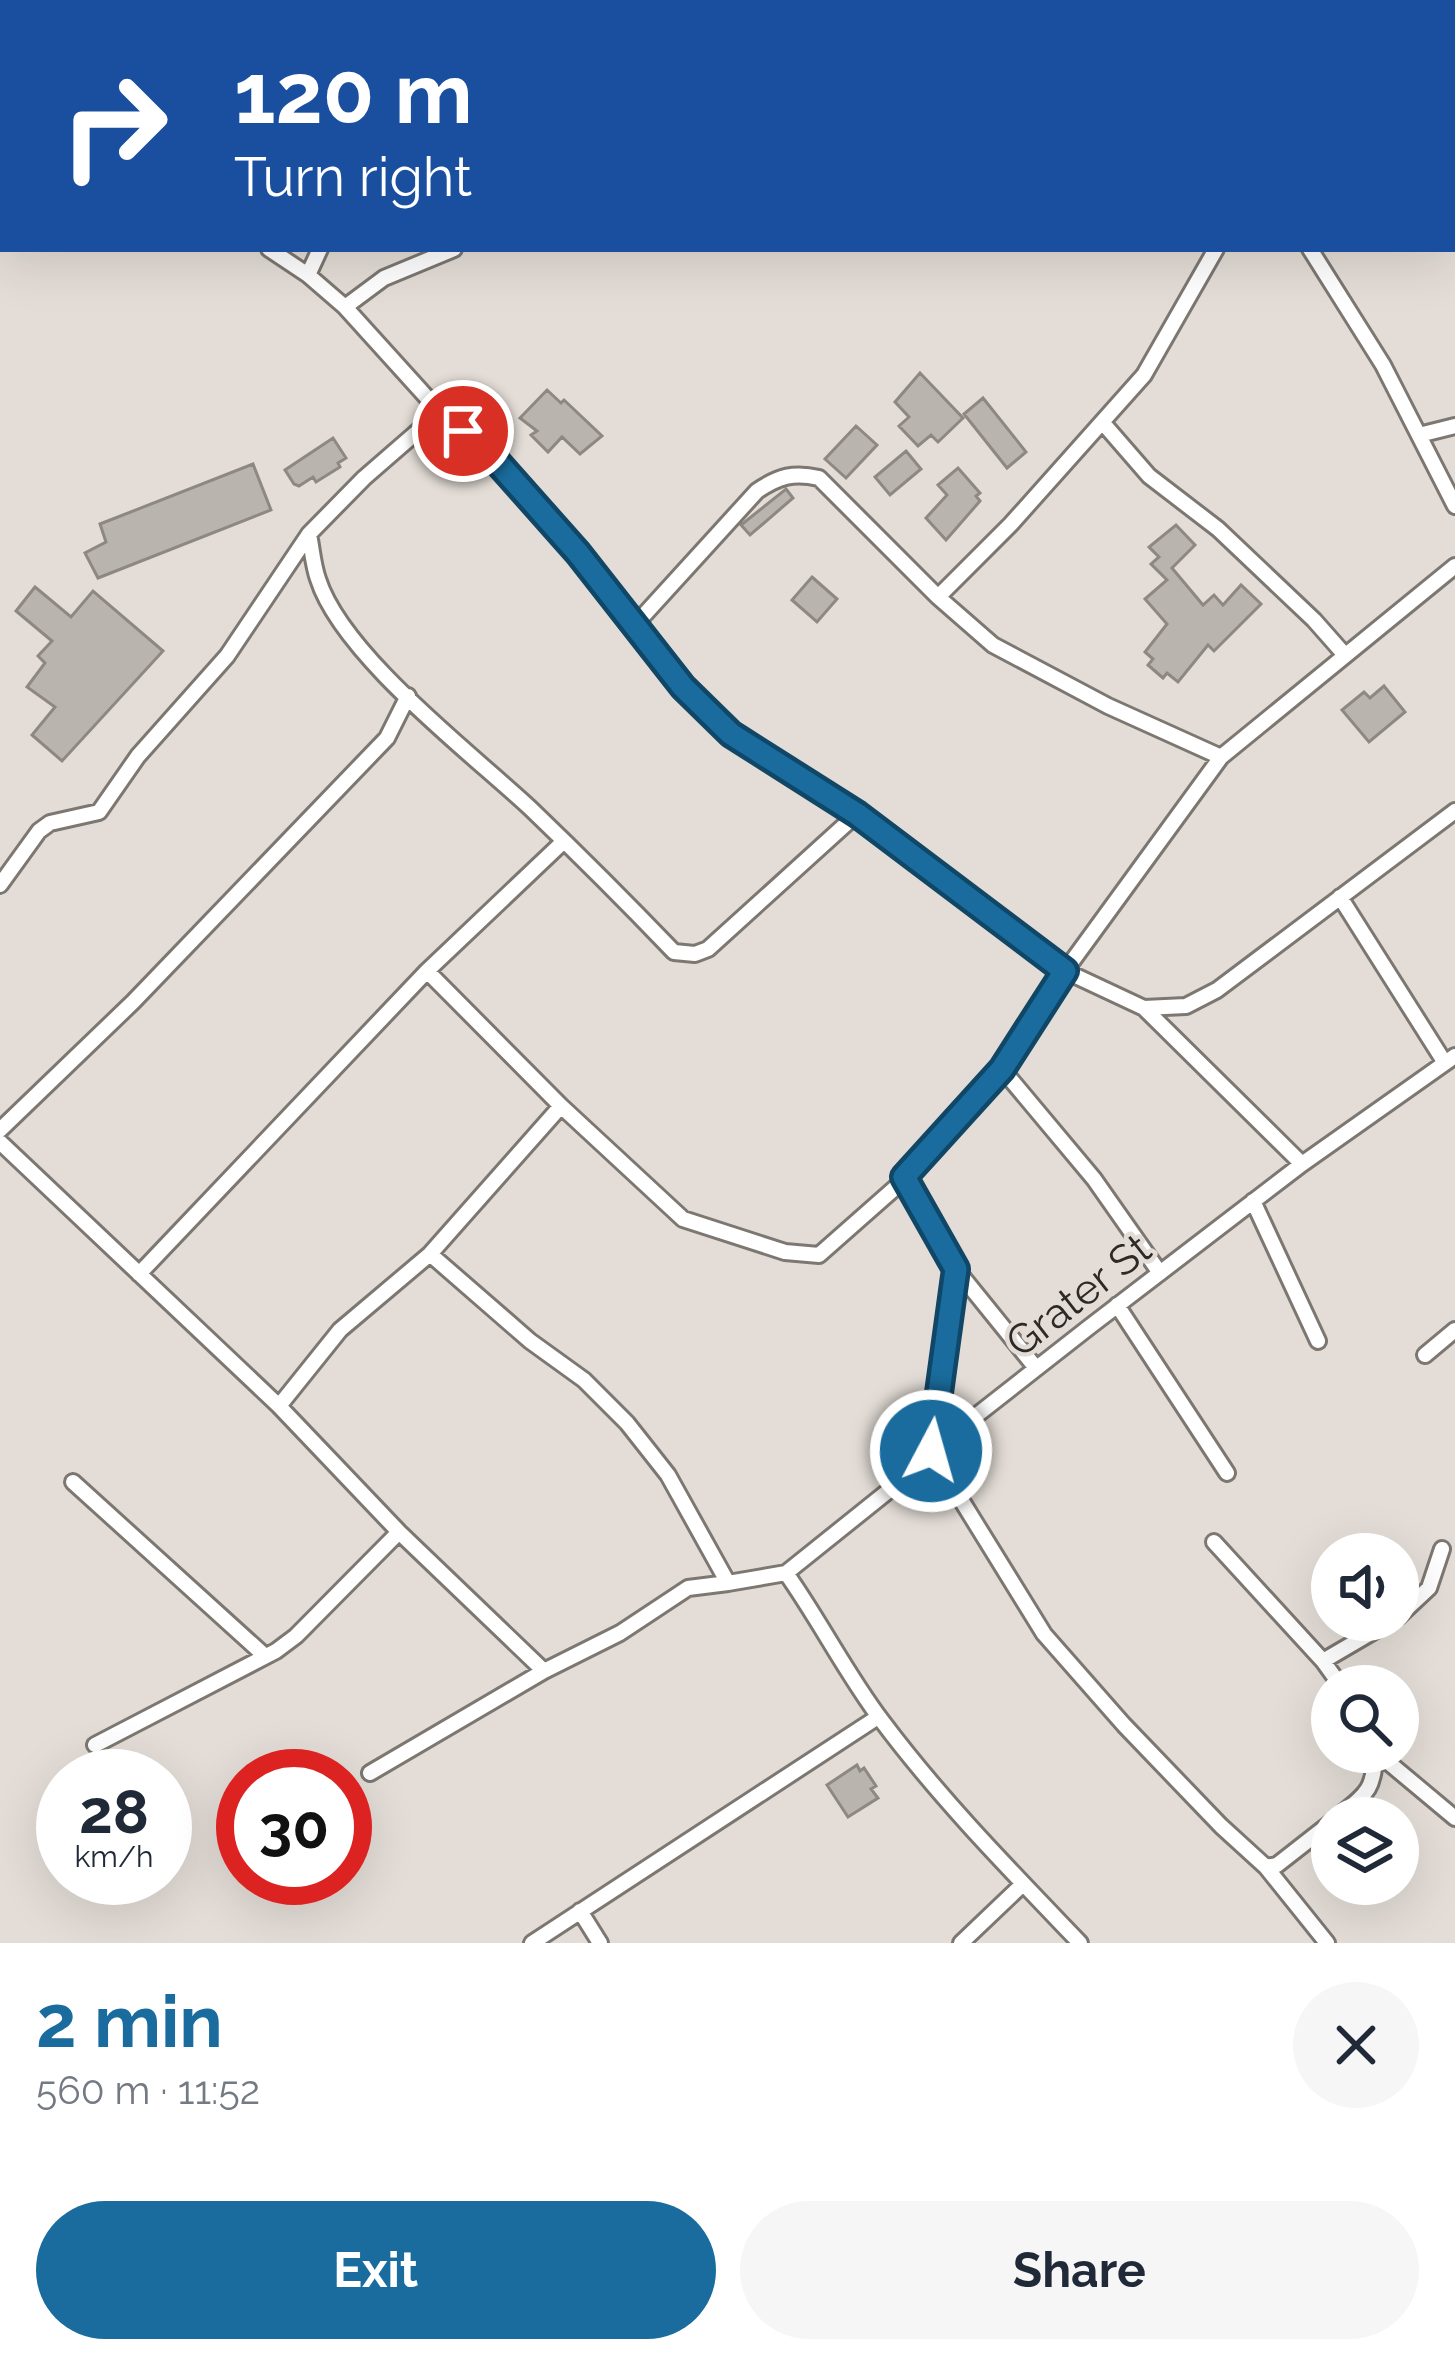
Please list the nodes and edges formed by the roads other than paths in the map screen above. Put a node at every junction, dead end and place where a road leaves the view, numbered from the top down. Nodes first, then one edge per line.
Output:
1 (273, 252) edge
2 (319, 252) edge
3 (447, 252) edge
4 (1214, 252) edge
5 (1312, 252) edge
6 (308, 275) junction
7 (345, 307) junction
8 (440, 412) junction
9 (1102, 423) junction
10 (1455, 426) edge
11 (1419, 435) junction
12 (1455, 506) edge
13 (309, 534) junction
14 (1455, 566) edge
15 (938, 597) junction
16 (634, 626) junction
17 (1344, 654) junction
18 (408, 696) junction
19 (1221, 757) junction
20 (1455, 811) edge
21 (857, 814) junction
22 (564, 841) junction
23 (0, 885) edge
24 (1340, 897) junction
25 (427, 971) junction
26 (1065, 971) junction
27 (1144, 1008) junction
28 (1450, 1060) edge
29 (1002, 1069) junction
30 (561, 1106) junction
31 (0, 1130) edge
32 (0, 1142) edge
33 (1302, 1164) junction
34 (904, 1180) junction
35 (1253, 1202) junction
36 (430, 1254) junction
37 (956, 1269) junction
38 (1160, 1273) junction
39 (139, 1274) junction
40 (1118, 1305) junction
41 (1455, 1330) edge
42 (1318, 1341) dead end
43 (1425, 1355) dead end
44 (1036, 1368) junction
45 (279, 1406) junction
46 (931, 1451) junction
47 (1227, 1473) dead end
48 (74, 1482) dead end
49 (399, 1532) junction
50 (1214, 1542) dead end
51 (1442, 1550) dead end
52 (785, 1573) junction
53 (728, 1583) junction
54 (1419, 1597) edge
55 (1358, 1641) edge
56 (265, 1656) junction
57 (1323, 1661) junction
58 (1326, 1665) edge
59 (544, 1671) junction
60 (878, 1717) junction
61 (95, 1745) dead end
62 (372, 1772) edge
63 (1401, 1773) edge
64 (1455, 1818) edge
65 (1311, 1838) edge
66 (1266, 1867) junction
67 (1023, 1884) junction
68 (580, 1911) junction
69 (532, 1943) edge
70 (601, 1943) edge
71 (961, 1943) edge
72 (1080, 1943) edge
73 (1327, 1943) edge

1 - 6 street
2 - 6 street
3 - 7 street
4 - 9 street
5 - 11 street
6 - 7 street
7 - 8 street
8 - 13 street
8 - 16 street
9 - 15 street
9 - 17 street
10 - 11 street
11 - 12 street
13 - 18 street
13 - 23 street
14 - 17 street
15 - 16 street
15 - 19 street
16 - 21 street
17 - 19 street
18 - 22 street
18 - 31 street
19 - 26 street
20 - 24 street
21 - 22 street
21 - 26 street
22 - 25 street
24 - 27 street
24 - 28 street
25 - 30 street
25 - 39 street
26 - 27 street
26 - 29 street
27 - 33 street
28 - 33 street, Grater St
29 - 34 street
29 - 38 street
30 - 34 street
30 - 36 street
32 - 39 street
33 - 35 street, Grater St
34 - 37 street
35 - 38 street, Grater St
35 - 42 street
36 - 45 street
36 - 53 street
37 - 44 street
37 - 46 street
38 - 40 street, Grater St
39 - 45 street
40 - 44 street, Grater St
40 - 47 street
41 - 43 street
44 - 46 street, Grater St
45 - 49 street
46 - 52 street, Grater St
46 - 66 street
48 - 56 street
49 - 56 street
49 - 59 street
50 - 57 street
51 - 54 street
52 - 53 street
52 - 60 street
53 - 59 street
55 - 57 street
56 - 61 street
57 - 58 street
59 - 62 street
60 - 67 street
60 - 68 street
63 - 64 street
65 - 66 street
66 - 73 street
67 - 71 street
67 - 72 street
68 - 69 street
68 - 70 street

